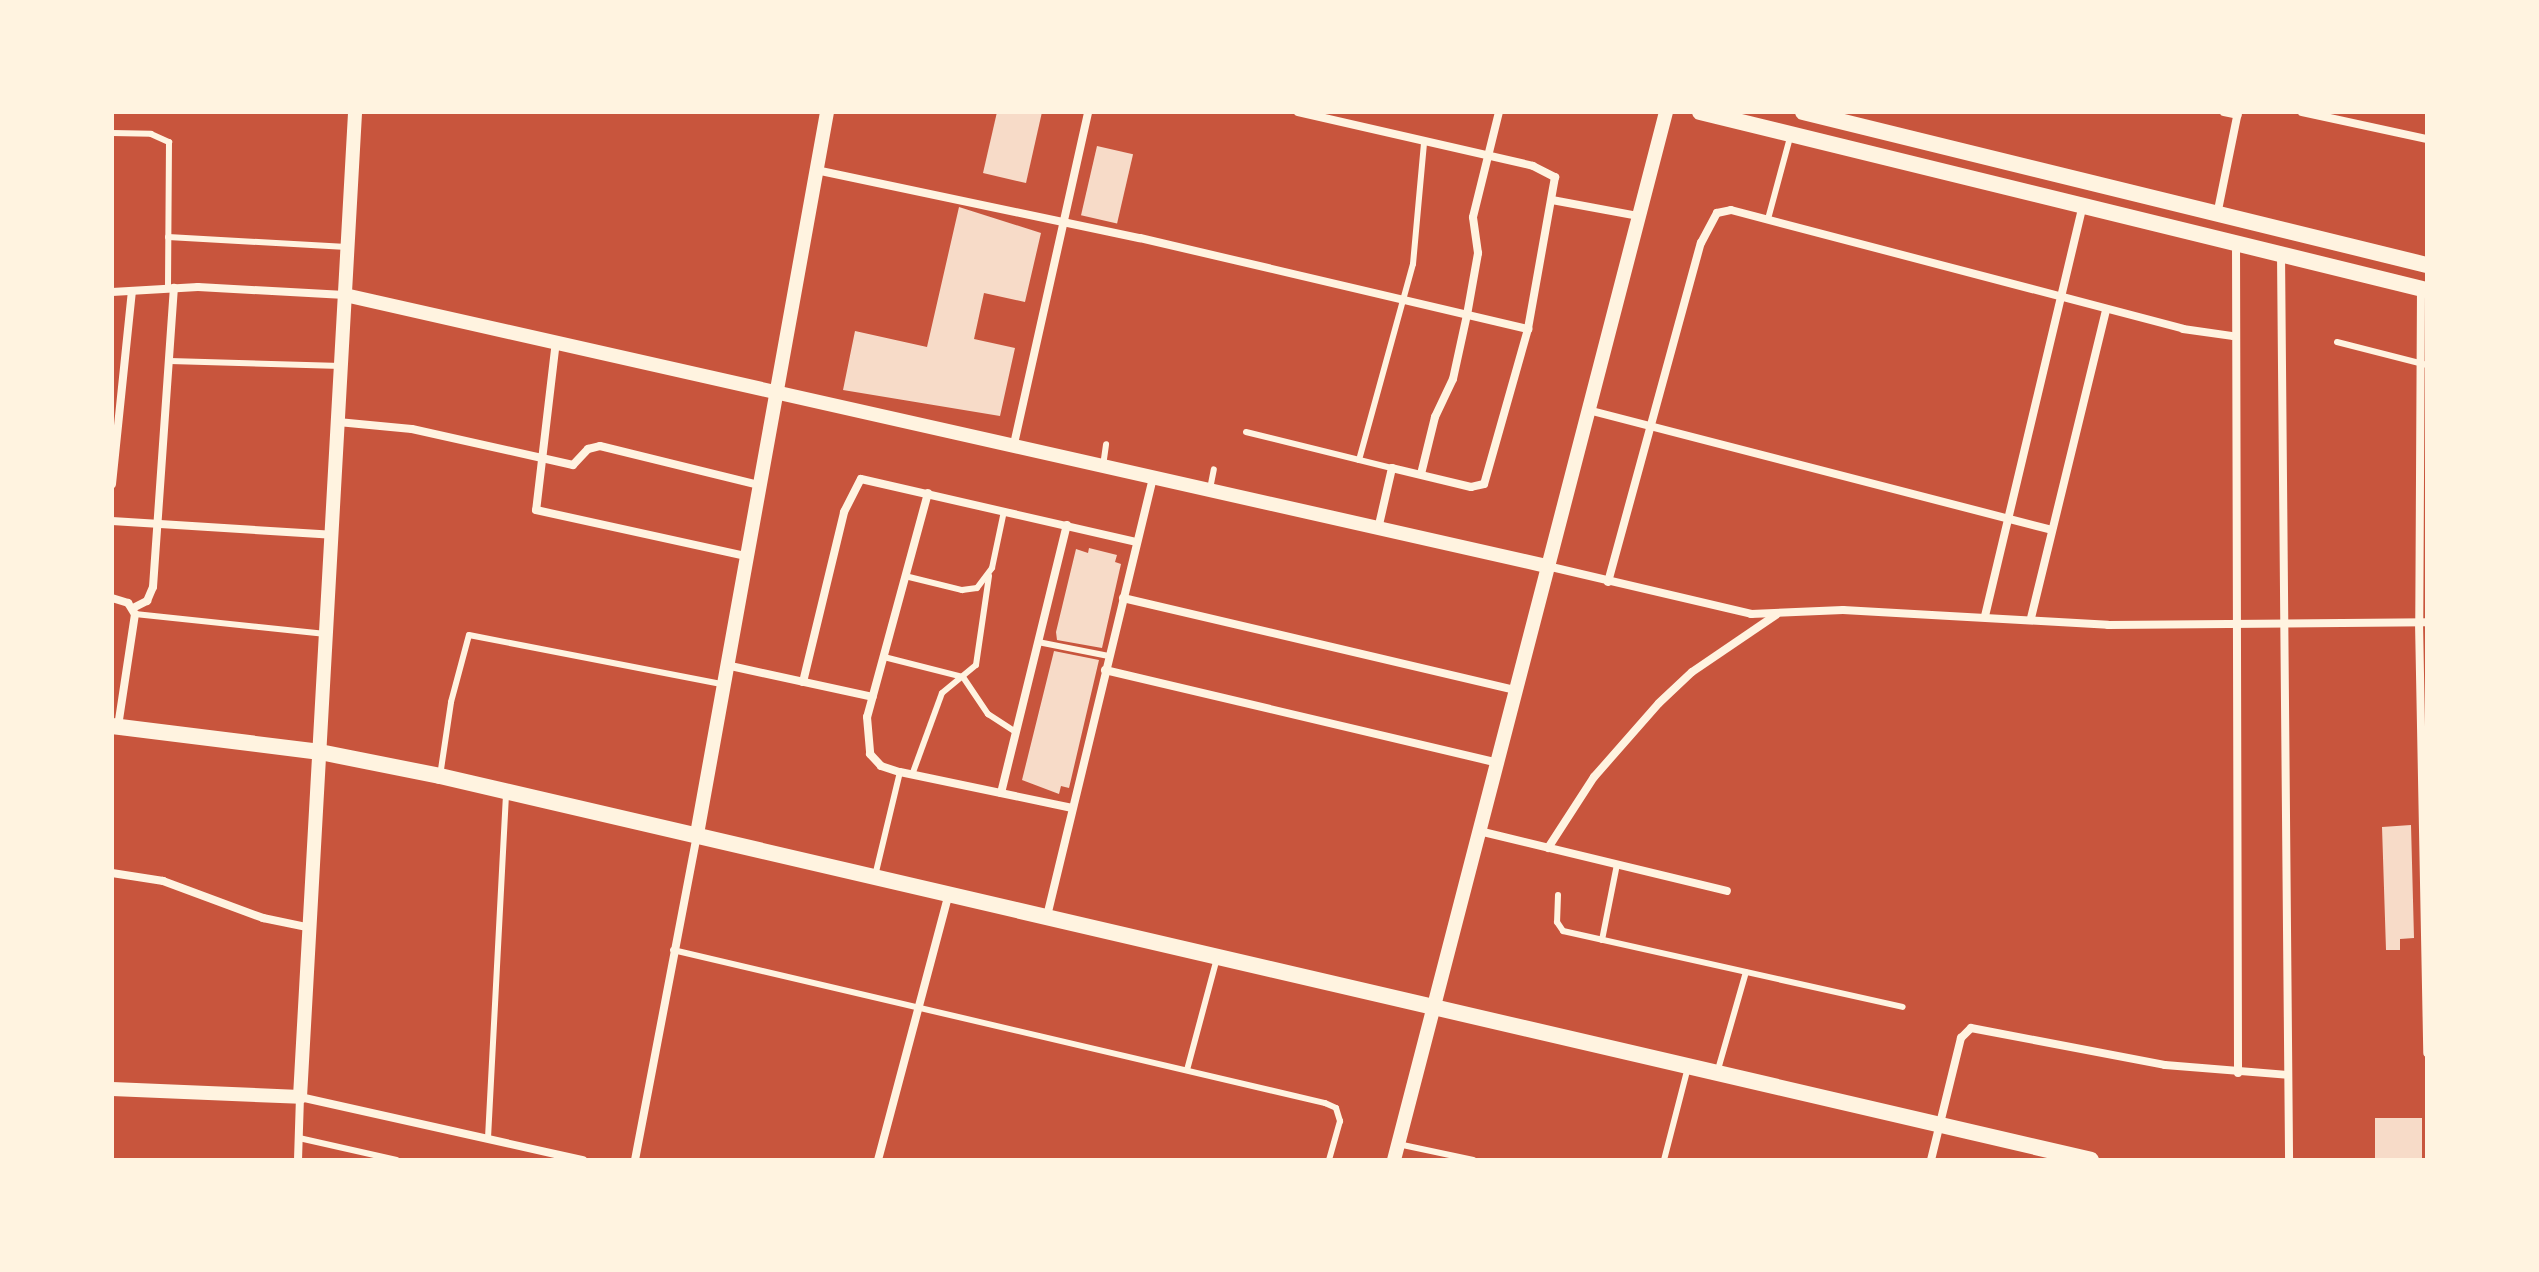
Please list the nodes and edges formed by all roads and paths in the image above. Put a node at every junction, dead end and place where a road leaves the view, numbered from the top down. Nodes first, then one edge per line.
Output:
1 (355, 112) edge
2 (827, 112) edge
3 (1088, 112) edge
4 (1298, 112) edge
5 (1499, 112) edge
6 (1666, 112) edge
7 (1700, 112) edge
8 (1803, 112) edge
9 (2224, 112) edge
10 (2302, 112) edge
11 (2238, 114) edge
12 (112, 133) edge
13 (1791, 134) junction
14 (2427, 139) edge
15 (1424, 142) junction
16 (1486, 157) junction
17 (816, 170) junction
18 (1552, 200) junction
19 (2083, 204) junction
20 (1638, 216) junction
21 (2216, 216) junction
22 (1768, 219) junction
23 (1064, 222) junction
24 (168, 237) junction
25 (2236, 242) junction
26 (347, 247) junction
27 (2281, 254) junction
28 (2427, 265) edge
29 (171, 288) junction
30 (2424, 290) edge
31 (132, 291) junction
32 (112, 292) edge
33 (345, 295) junction
34 (2061, 297) junction
35 (1403, 300) junction
36 (2106, 310) junction
37 (1467, 315) junction
38 (1528, 329) junction
39 (2232, 336) junction
40 (556, 341) junction
41 (2337, 342) dead end
42 (170, 361) junction
43 (2423, 364) edge
44 (341, 366) junction
45 (775, 393) junction
46 (1588, 410) junction
47 (338, 422) junction
48 (1651, 425) junction
49 (1246, 432) dead end
50 (1014, 444) junction
51 (1106, 444) dead end
52 (539, 456) junction
53 (1359, 460) junction
54 (1103, 466) junction
55 (1392, 468) junction
56 (1214, 469) dead end
57 (1421, 474) junction
58 (1153, 478) junction
59 (112, 484) edge
60 (759, 485) junction
61 (1210, 489) junction
62 (928, 493) junction
63 (1004, 511) junction
64 (2007, 518) junction
65 (112, 521) edge
66 (158, 525) junction
67 (1067, 525) junction
68 (1378, 529) junction
69 (2052, 530) junction
70 (333, 535) junction
71 (1137, 542) junction
72 (745, 556) junction
73 (1547, 566) junction
74 (905, 576) junction
75 (989, 576) junction
76 (1608, 582) junction
77 (112, 598) edge
78 (1123, 598) junction
79 (134, 611) junction
80 (1776, 615) junction
81 (1985, 616) junction
82 (2031, 618) junction
83 (2423, 622) edge
84 (2283, 624) junction
85 (2234, 625) junction
86 (326, 634) junction
87 (1038, 642) junction
88 (1109, 656) junction
89 (884, 657) junction
90 (724, 665) junction
91 (1105, 670) junction
92 (963, 677) junction
93 (803, 682) junction
94 (721, 684) junction
95 (1514, 690) junction
96 (873, 697) junction
97 (115, 727) edge
98 (1016, 732) junction
99 (320, 752) junction
100 (1495, 762) junction
101 (900, 772) junction
102 (912, 775) junction
103 (440, 776) junction
104 (506, 791) junction
105 (1001, 793) junction
106 (1072, 808) junction
107 (1479, 831) junction
108 (697, 834) junction
109 (1548, 848) junction
110 (1617, 864) junction
111 (2425, 864) edge
112 (112, 873) edge
113 (875, 876) junction
114 (1727, 891) dead end
115 (950, 893) junction
116 (1558, 895) dead end
117 (1047, 916) junction
118 (307, 927) junction
119 (1602, 940) junction
120 (673, 950) junction
121 (1217, 956) junction
122 (1746, 972) junction
123 (1433, 1007) junction
124 (1903, 1007) dead end
125 (917, 1008) junction
126 (2427, 1053) edge
127 (1688, 1066) junction
128 (1187, 1070) junction
129 (1717, 1073) junction
130 (2238, 1073) junction
131 (2288, 1075) junction
132 (112, 1089) edge
133 (300, 1097) junction
134 (1941, 1125) junction
135 (299, 1138) junction
136 (488, 1138) junction
137 (1398, 1144) junction
138 (298, 1160) edge
139 (397, 1160) edge
140 (583, 1160) edge
141 (635, 1160) edge
142 (878, 1160) edge
143 (1329, 1160) edge
144 (1394, 1160) edge
145 (1473, 1160) edge
146 (1664, 1160) edge
147 (1931, 1160) edge
148 (2091, 1160) edge
149 (2289, 1160) edge

1 - 26 street
2 - 17 street
3 - 23 street
4 - 15 street
5 - 16 street
6 - 20 street
7 - 13 main road
8 - 21 main road
9 - 11 street
10 - 14 street
11 - 21 street
12 - 24 lane
13 - 19 main road
13 - 22 lane
15 - 16 street
15 - 35 lane
16 - 18 street
16 - 37 street
17 - 23 street
17 - 45 street
18 - 20 street
18 - 38 street
19 - 25 main road
19 - 34 street
20 - 46 street
21 - 28 main road
22 - 34 street
22 - 48 street
23 - 35 street
23 - 50 street
24 - 26 lane
24 - 29 lane
25 - 27 main road
25 - 39 street
26 - 33 street
27 - 30 main road
27 - 84 street
29 - 31 street
29 - 33 street
29 - 42 street
30 - 43 street
31 - 32 street
31 - 59 street
33 - 40 street
33 - 44 street
34 - 36 street
34 - 64 street
35 - 37 street
35 - 53 lane
36 - 39 street
36 - 69 street
37 - 38 street
37 - 57 street
38 - 57 street
39 - 85 street
40 - 45 street
40 - 52 street
41 - 43 lane
42 - 44 lane
42 - 66 street
43 - 83 street
44 - 47 street
45 - 50 street
45 - 60 street
46 - 48 street
46 - 73 street
47 - 52 street
47 - 70 street
48 - 64 street
48 - 76 street
49 - 53 lane
50 - 54 street
51 - 54 lane
52 - 60 street
52 - 72 street
53 - 55 lane
54 - 58 street
55 - 57 street
55 - 68 street
56 - 61 lane
58 - 61 street
58 - 71 street
60 - 72 street
61 - 68 street
62 - 63 street
62 - 74 street
62 - 93 street
63 - 67 street
63 - 75 lane
64 - 69 street
64 - 81 street
65 - 66 street
66 - 70 street
66 - 79 street
67 - 71 street
67 - 87 street
68 - 73 street
69 - 82 street
70 - 86 street
71 - 78 street
72 - 90 street
73 - 76 street
73 - 95 street
74 - 75 lane
74 - 89 street
75 - 92 lane
76 - 80 street
77 - 79 street
78 - 88 street
78 - 95 street
79 - 86 lane
79 - 97 street
80 - 81 street
80 - 109 street
81 - 82 street
82 - 85 street
83 - 84 street
83 - 111 street
84 - 85 street
84 - 131 street
85 - 130 street
86 - 99 street
87 - 88 lane
87 - 98 street
88 - 91 street
89 - 92 lane
89 - 96 street
90 - 93 street
90 - 94 street
91 - 100 street
91 - 106 street
92 - 98 lane
92 - 102 lane
93 - 96 street
94 - 103 lane
94 - 108 street
95 - 100 street
96 - 101 street
97 - 99 main road
98 - 105 street
99 - 103 main road
99 - 118 street
100 - 107 street
101 - 102 street
101 - 113 lane
102 - 105 street
103 - 104 main road
104 - 108 main road
104 - 136 lane
105 - 106 street
106 - 117 street
107 - 109 street
107 - 123 street
108 - 113 main road
108 - 120 street
109 - 110 street
110 - 114 street
110 - 119 lane
111 - 126 street
112 - 118 street
113 - 115 main road
115 - 117 main road
115 - 125 street
116 - 119 lane
117 - 121 main road
118 - 133 street
119 - 122 lane
120 - 125 lane
120 - 141 street
121 - 123 main road
121 - 128 lane
122 - 124 lane
122 - 129 lane
123 - 127 main road
123 - 137 street
125 - 128 lane
125 - 142 street
127 - 129 main road
127 - 146 lane
128 - 143 lane
129 - 134 main road
130 - 131 street
130 - 134 street
131 - 149 street
132 - 133 street
133 - 135 street
133 - 136 street
134 - 147 street
134 - 148 main road
135 - 138 street
135 - 139 lane
136 - 140 street
137 - 144 street
137 - 145 lane

